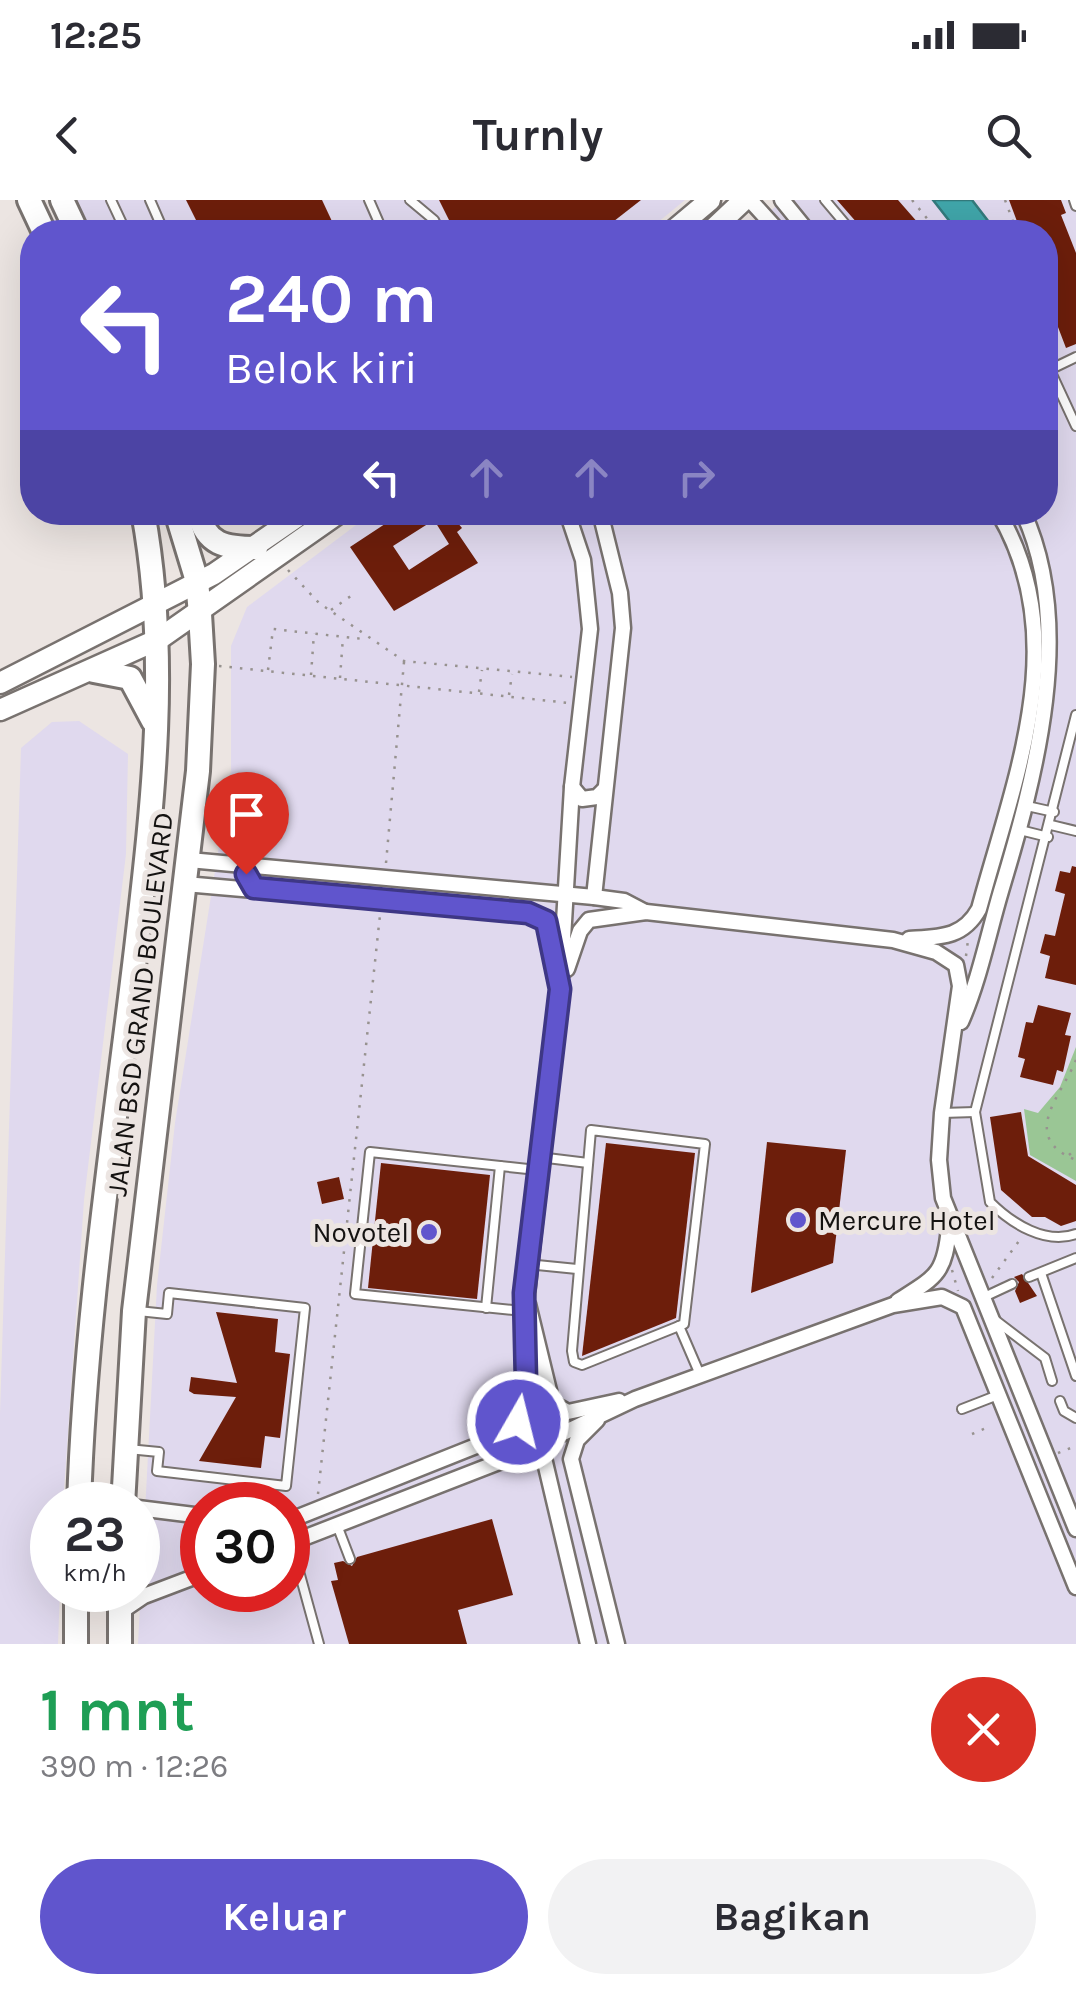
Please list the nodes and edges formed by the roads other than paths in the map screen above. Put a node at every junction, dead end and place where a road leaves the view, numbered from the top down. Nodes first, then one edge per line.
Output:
1 (410, 200) edge
2 (710, 200) edge
3 (747, 200) edge
4 (782, 200) edge
5 (825, 200) edge
6 (434, 220) edge
7 (686, 220) edge
8 (724, 220) edge
9 (767, 220) edge
10 (798, 220) edge
11 (842, 220) edge
12 (1058, 391) edge
13 (1076, 426) edge
14 (144, 525) edge
15 (180, 525) edge
16 (202, 525) edge
17 (292, 525) edge
18 (316, 525) edge
19 (571, 525) edge
20 (603, 525) edge
21 (1006, 525) edge
22 (1028, 525) edge
23 (266, 552) junction
24 (197, 581) junction
25 (155, 604) junction
26 (200, 614) junction
27 (159, 639) junction
28 (94, 671) junction
29 (0, 683) edge
30 (0, 710) edge
31 (1076, 715) edge
32 (158, 734) junction
33 (572, 787) junction
34 (604, 790) junction
35 (1027, 806) junction
36 (1054, 812) junction
37 (1051, 825) junction
38 (1020, 830) junction
39 (1076, 831) edge
40 (1048, 837) junction
41 (189, 860) junction
42 (256, 864) junction
43 (185, 884) junction
44 (254, 888) junction
45 (568, 896) junction
46 (594, 897) junction
47 (987, 911) junction
48 (646, 912) junction
49 (893, 940) junction
50 (560, 989) junction
51 (955, 1036) junction
52 (942, 1112) junction
53 (975, 1112) junction
54 (588, 1163) junction
55 (538, 1164) junction
56 (500, 1166) junction
57 (950, 1224) junction
58 (1076, 1234) edge
59 (1076, 1258) edge
60 (527, 1264) junction
61 (578, 1269) junction
62 (1040, 1273) junction
63 (1030, 1277) dead end
64 (1012, 1284) dead end
65 (524, 1293) junction
66 (989, 1294) junction
67 (893, 1304) junction
68 (963, 1307) junction
69 (486, 1308) junction
70 (134, 1310) junction
71 (524, 1311) junction
72 (988, 1313) junction
73 (679, 1326) junction
74 (1076, 1376) edge
75 (701, 1377) junction
76 (1052, 1381) dead end
77 (526, 1382) junction
78 (998, 1395) junction
79 (635, 1399) junction
80 (1060, 1401) dead end
81 (962, 1410) dead end
82 (600, 1417) junction
83 (1076, 1418) edge
84 (540, 1443) junction
85 (126, 1449) junction
86 (79, 1482) edge
87 (125, 1482) edge
88 (310, 1513) edge
89 (337, 1525) junction
90 (1076, 1529) edge
91 (310, 1535) edge
92 (350, 1558) dead end
93 (1076, 1586) edge
94 (76, 1612) edge
95 (120, 1612) edge
96 (310, 1612) edge
97 (589, 1639) edge
98 (76, 1644) edge
99 (120, 1644) edge
100 (319, 1644) edge
101 (617, 1644) edge

1 - 6 lane
2 - 7 main road
3 - 8 main road
3 - 9 street
4 - 10 street
5 - 11 lane
12 - 13 lane
14 - 25 main road, JALAN BSD GRAND BOULEVARD
15 - 24 main road, JALAN BSD GRAND BOULEVARD
16 - 23 main road
17 - 23 main road
18 - 23 main road
19 - 33 street
20 - 34 street
21 - 47 street
22 - 35 street
23 - 24 main road
23 - 26 main road
24 - 25 main road
24 - 26 main road, JALAN BSD GRAND BOULEVARD
25 - 27 main road, JALAN BSD GRAND BOULEVARD
25 - 29 main road
26 - 27 main road
26 - 41 main road, JALAN BSD GRAND BOULEVARD
27 - 28 main road
27 - 32 main road, JALAN BSD GRAND BOULEVARD
28 - 30 main road
28 - 32 main road
31 - 36 lane
32 - 86 main road, JALAN BSD GRAND BOULEVARD
33 - 34 street
33 - 45 street
34 - 46 street
35 - 36 lane
35 - 38 street
36 - 37 lane
37 - 39 lane
37 - 40 lane
38 - 40 lane
38 - 47 street
40 - 53 lane
41 - 42 street
41 - 43 main road, JALAN BSD GRAND BOULEVARD
42 - 44 street
42 - 45 street
43 - 44 street
43 - 70 main road, JALAN BSD GRAND BOULEVARD
44 - 50 street
45 - 46 street
45 - 50 street
46 - 48 street
47 - 49 street
47 - 51 street
48 - 49 street
48 - 50 street
49 - 51 street
50 - 55 street
51 - 52 street
52 - 53 lane
52 - 57 street
53 - 58 lane
54 - 55 lane
54 - 61 lane
54 - 73 lane
55 - 56 lane
55 - 60 street
56 - 69 lane
56 - 69 lane
57 - 66 street
57 - 67 street
59 - 62 lane
60 - 61 lane
60 - 65 street
61 - 73 lane
62 - 63 lane
62 - 74 lane
64 - 66 lane
65 - 71 street
65 - 79 street
66 - 68 street
66 - 72 street
67 - 68 street
67 - 75 street
68 - 78 street
69 - 71 lane
70 - 85 main road, JALAN BSD GRAND BOULEVARD
70 - 85 lane
71 - 77 street
72 - 76 lane
72 - 90 street
73 - 75 lane
75 - 79 street
77 - 84 street
77 - 88 street
78 - 81 lane
78 - 93 street
79 - 82 street
80 - 83 lane
82 - 84 street
82 - 101 street
84 - 89 street
84 - 97 street
85 - 87 main road, JALAN BSD GRAND BOULEVARD
89 - 91 street
89 - 92 lane
94 - 98 main road
95 - 99 main road
96 - 100 lane

